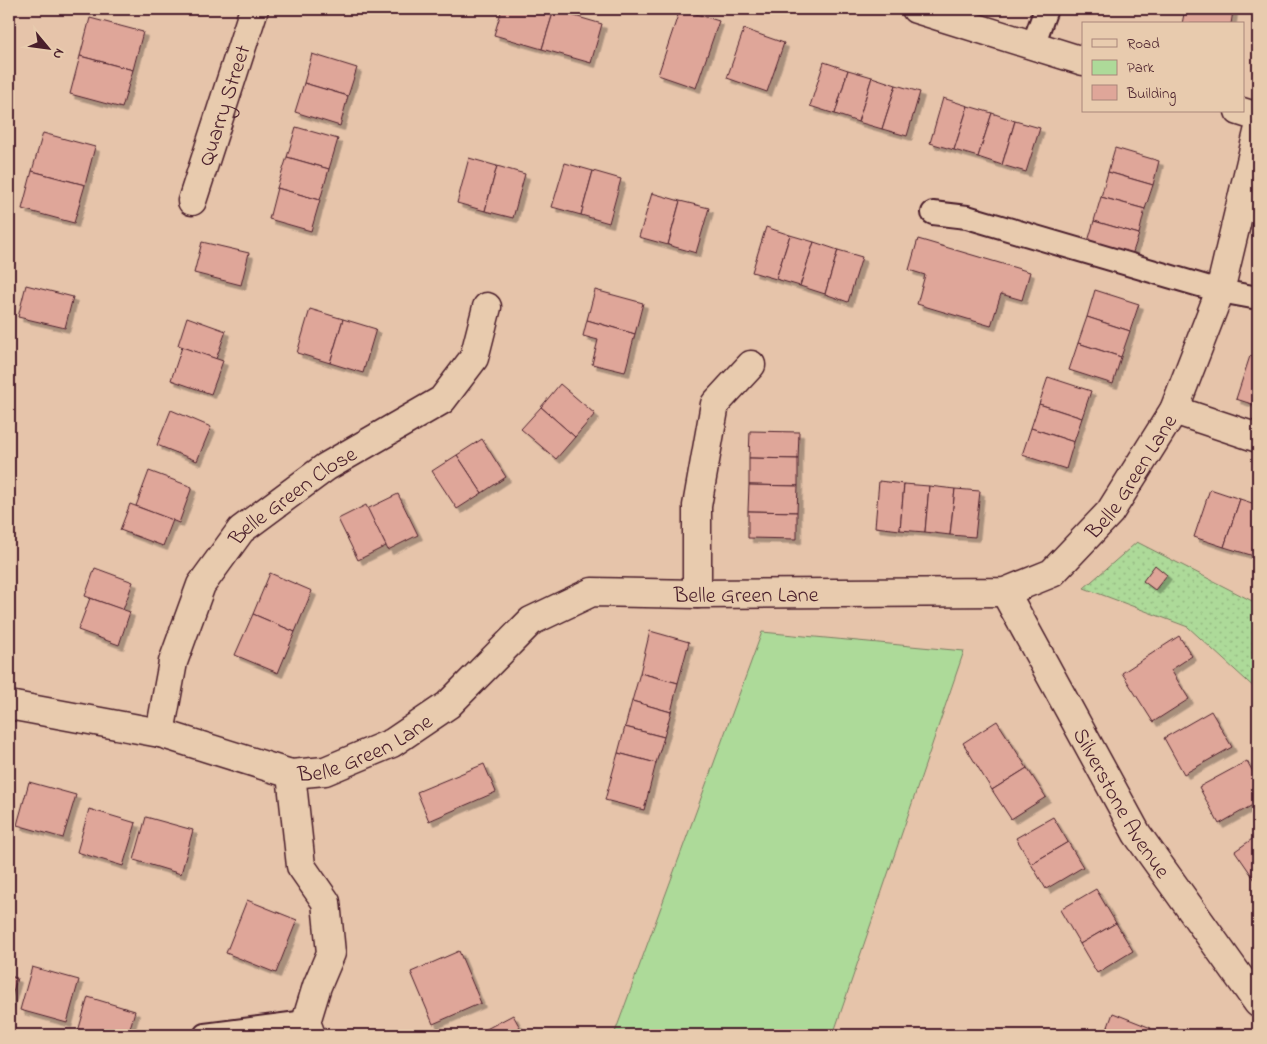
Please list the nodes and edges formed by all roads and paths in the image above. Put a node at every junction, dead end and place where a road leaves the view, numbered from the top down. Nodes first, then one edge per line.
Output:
1 (254, 9) edge
2 (916, 9) edge
3 (1046, 9) edge
4 (1033, 45) junction
5 (1082, 62) edge
6 (1242, 112) edge
7 (1258, 118) edge
8 (1258, 132) edge
9 (192, 201) dead end
10 (933, 212) dead end
11 (1220, 291) junction
12 (1258, 298) edge
13 (487, 307) dead end
14 (751, 365) dead end
15 (1174, 410) junction
16 (1258, 438) edge
17 (1004, 592) junction
18 (697, 594) junction
19 (9, 705) edge
20 (160, 733) junction
21 (291, 774) junction
22 (1258, 1003) edge
23 (308, 1028) edge
24 (204, 1035) edge

1 - 9 street, Quarry Street
2 - 4 street
3 - 4 lane
4 - 5 street
6 - 7 street
8 - 11 street, Belle Green Lane
10 - 11 lane
11 - 12 lane
11 - 15 street, Belle Green Lane
13 - 20 street, Belle Green Close
14 - 18 street
15 - 16 street
15 - 17 street, Belle Green Lane
17 - 18 street, Belle Green Lane
17 - 22 street, Silverstone Avenue
18 - 21 street, Belle Green Lane
19 - 20 street, Belle Green Lane
20 - 21 street, Belle Green Lane
21 - 23 street
23 - 24 lane

